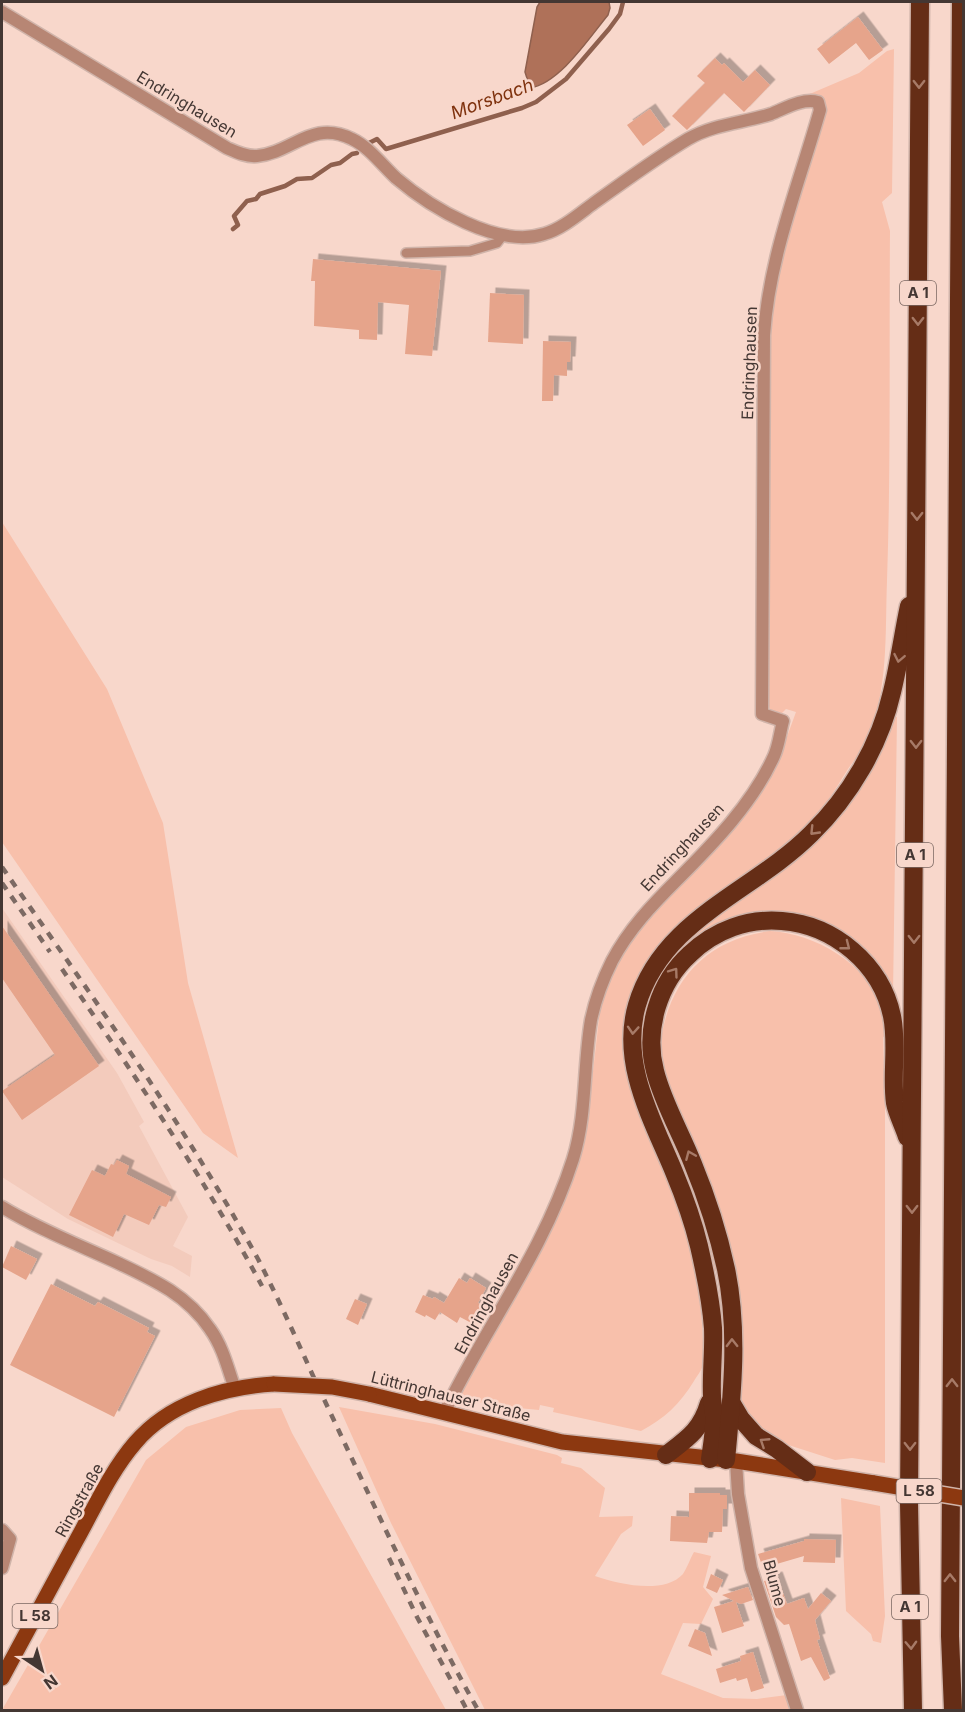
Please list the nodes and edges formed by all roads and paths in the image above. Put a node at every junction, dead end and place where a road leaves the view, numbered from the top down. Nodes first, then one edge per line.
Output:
1 (920, 2) edge
2 (961, 2) edge
3 (2, 12) edge
4 (503, 235) junction
5 (406, 253) dead end
6 (957, 537) junction
7 (917, 560) junction
8 (963, 566) edge
9 (963, 1029) edge
10 (953, 1060) junction
11 (912, 1150) junction
12 (2, 1207) edge
13 (235, 1389) junction
14 (712, 1396) junction
15 (731, 1402) junction
16 (444, 1413) junction
17 (666, 1455) junction
18 (724, 1460) junction
19 (807, 1472) junction
20 (963, 1498) edge
21 (2, 1530) edge
22 (2, 1568) edge
23 (2, 1678) edge
24 (797, 1710) edge
25 (913, 1710) edge
26 (953, 1710) edge

1 -> 7 highway, A 1
2 - 6 highway, A 1
3 - 4 street, Endringhausen
4 - 5 lane
4 - 16 street, Endringhausen
6 - 8 highway
6 - 10 highway, A 1
7 -> 11 highway, A 1
7 -> 14 highway
9 - 10 highway
26 -> 10 highway, A 1
15 -> 11 highway
11 -> 25 highway, A 1
12 - 13 street
13 - 16 main road, Lüttringhauser Straße / L 58, bridge
13 - 23 main road, Ringstraße / L 58
14 - 17 highway
14 - 18 highway
15 - 18 highway
19 -> 15 highway
16 - 17 main road, Lüttringhauser Straße / L 58
17 - 18 main road, Lüttringhauser Straße / L 58
18 - 19 main road, Lüttringhauser Straße / L 58
18 - 24 street, Blume
19 - 20 main road, Lüttringhauser Straße / L 58, bridge
21 - 22 street

